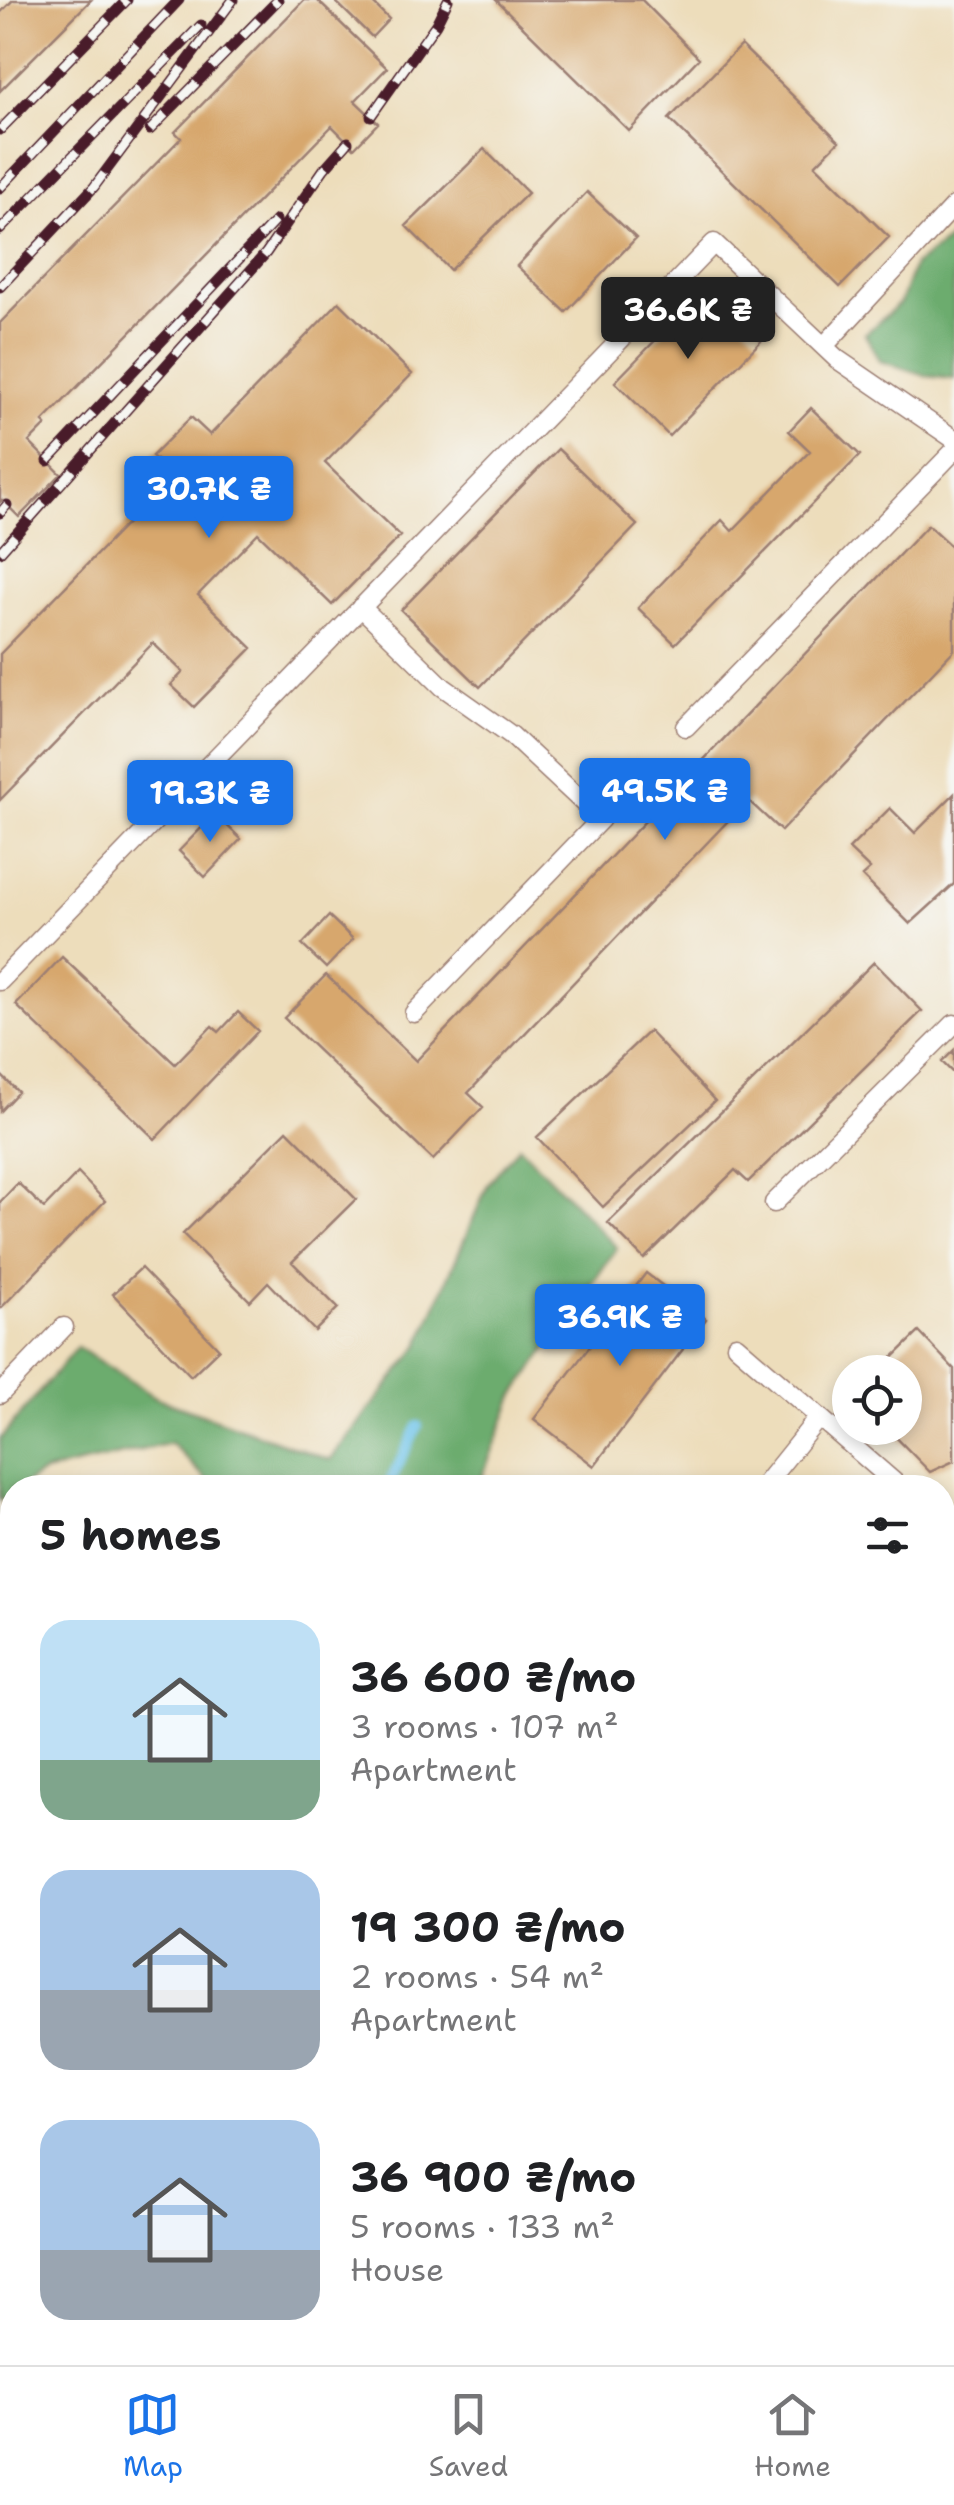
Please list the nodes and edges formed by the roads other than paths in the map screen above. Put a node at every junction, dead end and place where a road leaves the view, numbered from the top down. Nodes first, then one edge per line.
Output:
1 (954, 206) edge
2 (824, 346) junction
3 (954, 439) edge
4 (954, 451) edge
5 (361, 607) junction
6 (686, 727) dead end
7 (0, 981) edge
8 (414, 1013) dead end
9 (954, 1024) edge
10 (774, 1203) dead end
11 (64, 1327) dead end
12 (736, 1345) dead end
13 (0, 1394) edge
14 (819, 1417) junction
15 (772, 1475) edge
16 (886, 1475) edge

1 - 2 lane
2 - 3 lane
2 - 5 lane
4 - 6 lane
5 - 7 lane
5 - 8 lane
9 - 10 lane
11 - 13 lane
12 - 14 lane
14 - 15 lane
14 - 16 lane

